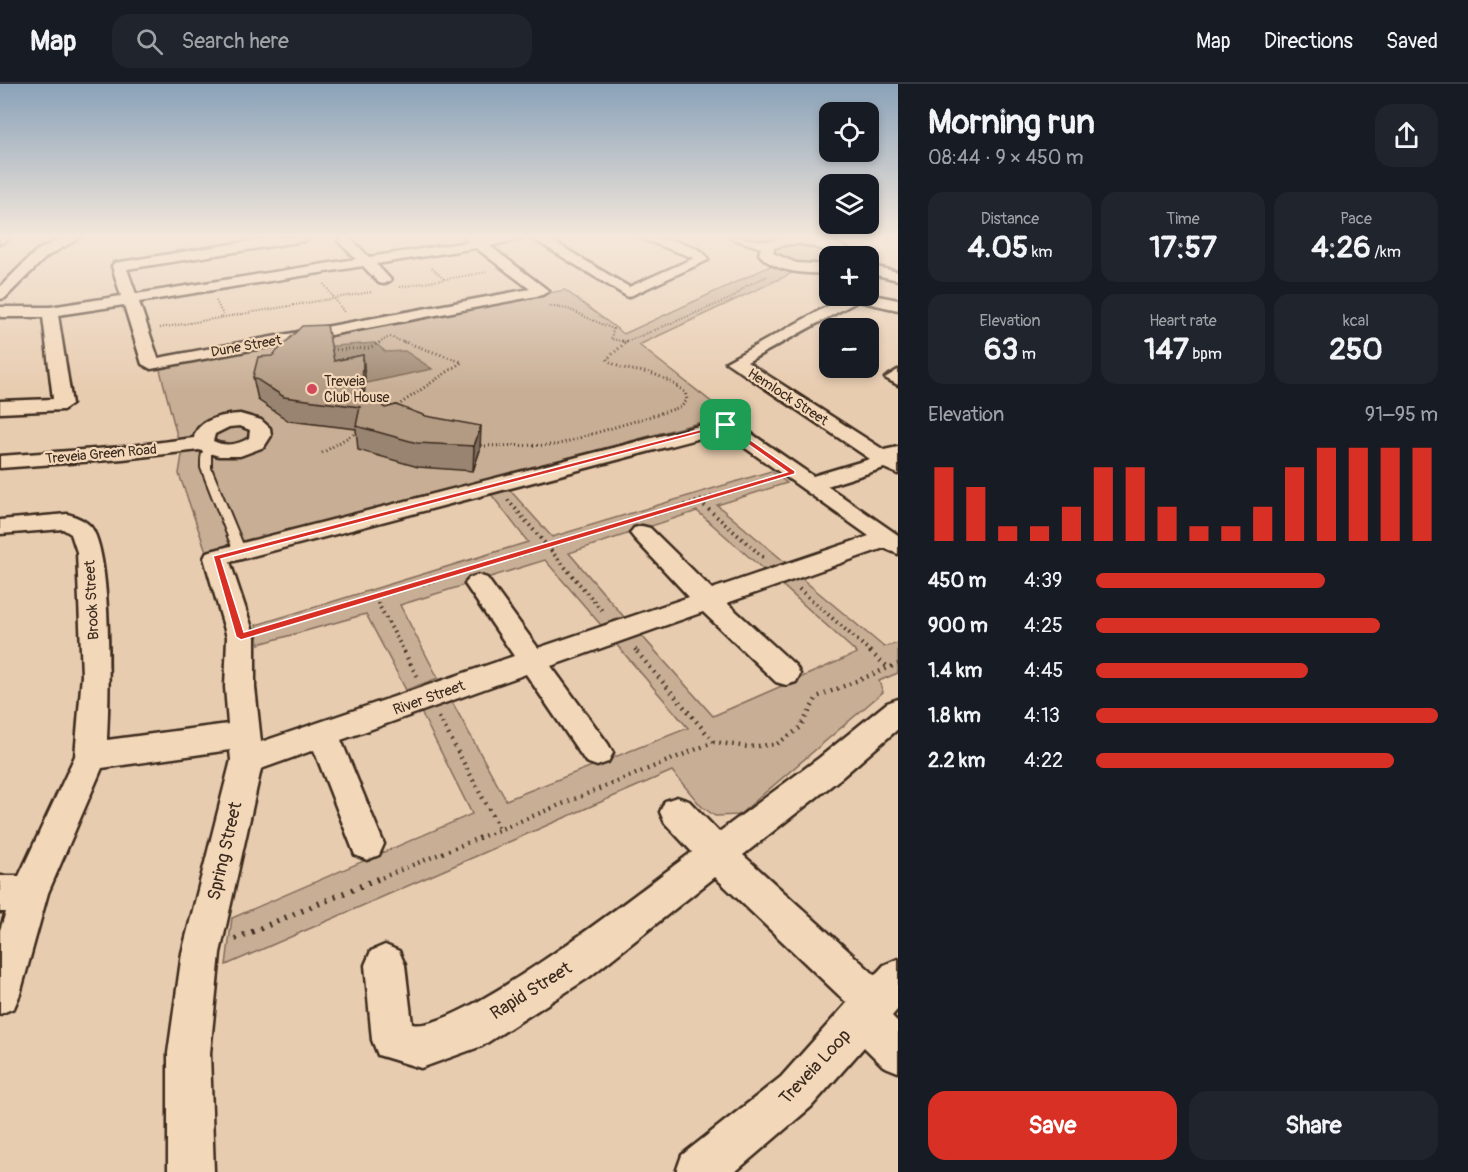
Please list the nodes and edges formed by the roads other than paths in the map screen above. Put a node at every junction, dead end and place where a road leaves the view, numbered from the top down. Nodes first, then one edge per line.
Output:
1 (125, 288) edge
2 (226, 288) edge
3 (538, 288) edge
4 (619, 288) edge
5 (640, 288) edge
6 (628, 293) junction
7 (129, 299) junction
8 (608, 301) dead end
9 (879, 301) edge
10 (898, 305) edge
11 (838, 306) edge
12 (0, 312) edge
13 (50, 312) junction
14 (898, 375) edge
15 (898, 380) edge
16 (0, 407) edge
17 (205, 449) junction
18 (0, 456) edge
19 (894, 459) edge
20 (0, 462) edge
21 (801, 478) junction
22 (640, 524) road end
23 (0, 527) edge
24 (892, 542) edge
25 (237, 545) junction
26 (476, 574) road end
27 (707, 600) junction
28 (533, 660) junction
29 (786, 674) dead end
30 (898, 711) edge
31 (324, 735) junction
32 (245, 747) junction
33 (597, 753) dead end
34 (91, 756) junction
35 (677, 812) dead end
36 (367, 844) dead end
37 (716, 854) junction
38 (15, 893) edge
39 (385, 965) dead end
40 (0, 994) edge
41 (884, 998) edge
42 (898, 1051) edge
43 (191, 1172) edge
44 (699, 1172) edge

1 - 7 street, Dune Street
2 - 7 street
3 - 7 street, Dune Street
4 - 6 street
5 - 6 street
6 - 8 street
7 - 13 street
9 - 10 street, Hemlock Street
11 - 19 street, Hemlock Street
12 - 13 street
13 - 16 street
14 - 15 street
17 - 18 street, Treveia Green Road
17 - 20 street, Treveia Green Road
17 - 25 lane
19 - 21 street
21 - 24 street, Spring Street
21 - 25 street, Spring Street
22 - 27 street
23 - 34 street, Brook Street
24 - 27 street, River Street
25 - 32 street, Spring Street
26 - 28 street
27 - 28 street, River Street
27 - 29 street
28 - 31 street, River Street
28 - 33 street
30 - 37 street, Rapid Street
31 - 32 street, River Street
31 - 36 street
32 - 34 street
32 - 43 street, Spring Street
34 - 38 street, Brook Street
35 - 37 street
37 - 39 street, Rapid Street
37 - 41 street
38 - 40 street, Brook Street
41 - 42 street
41 - 44 street, Treveia Loop

